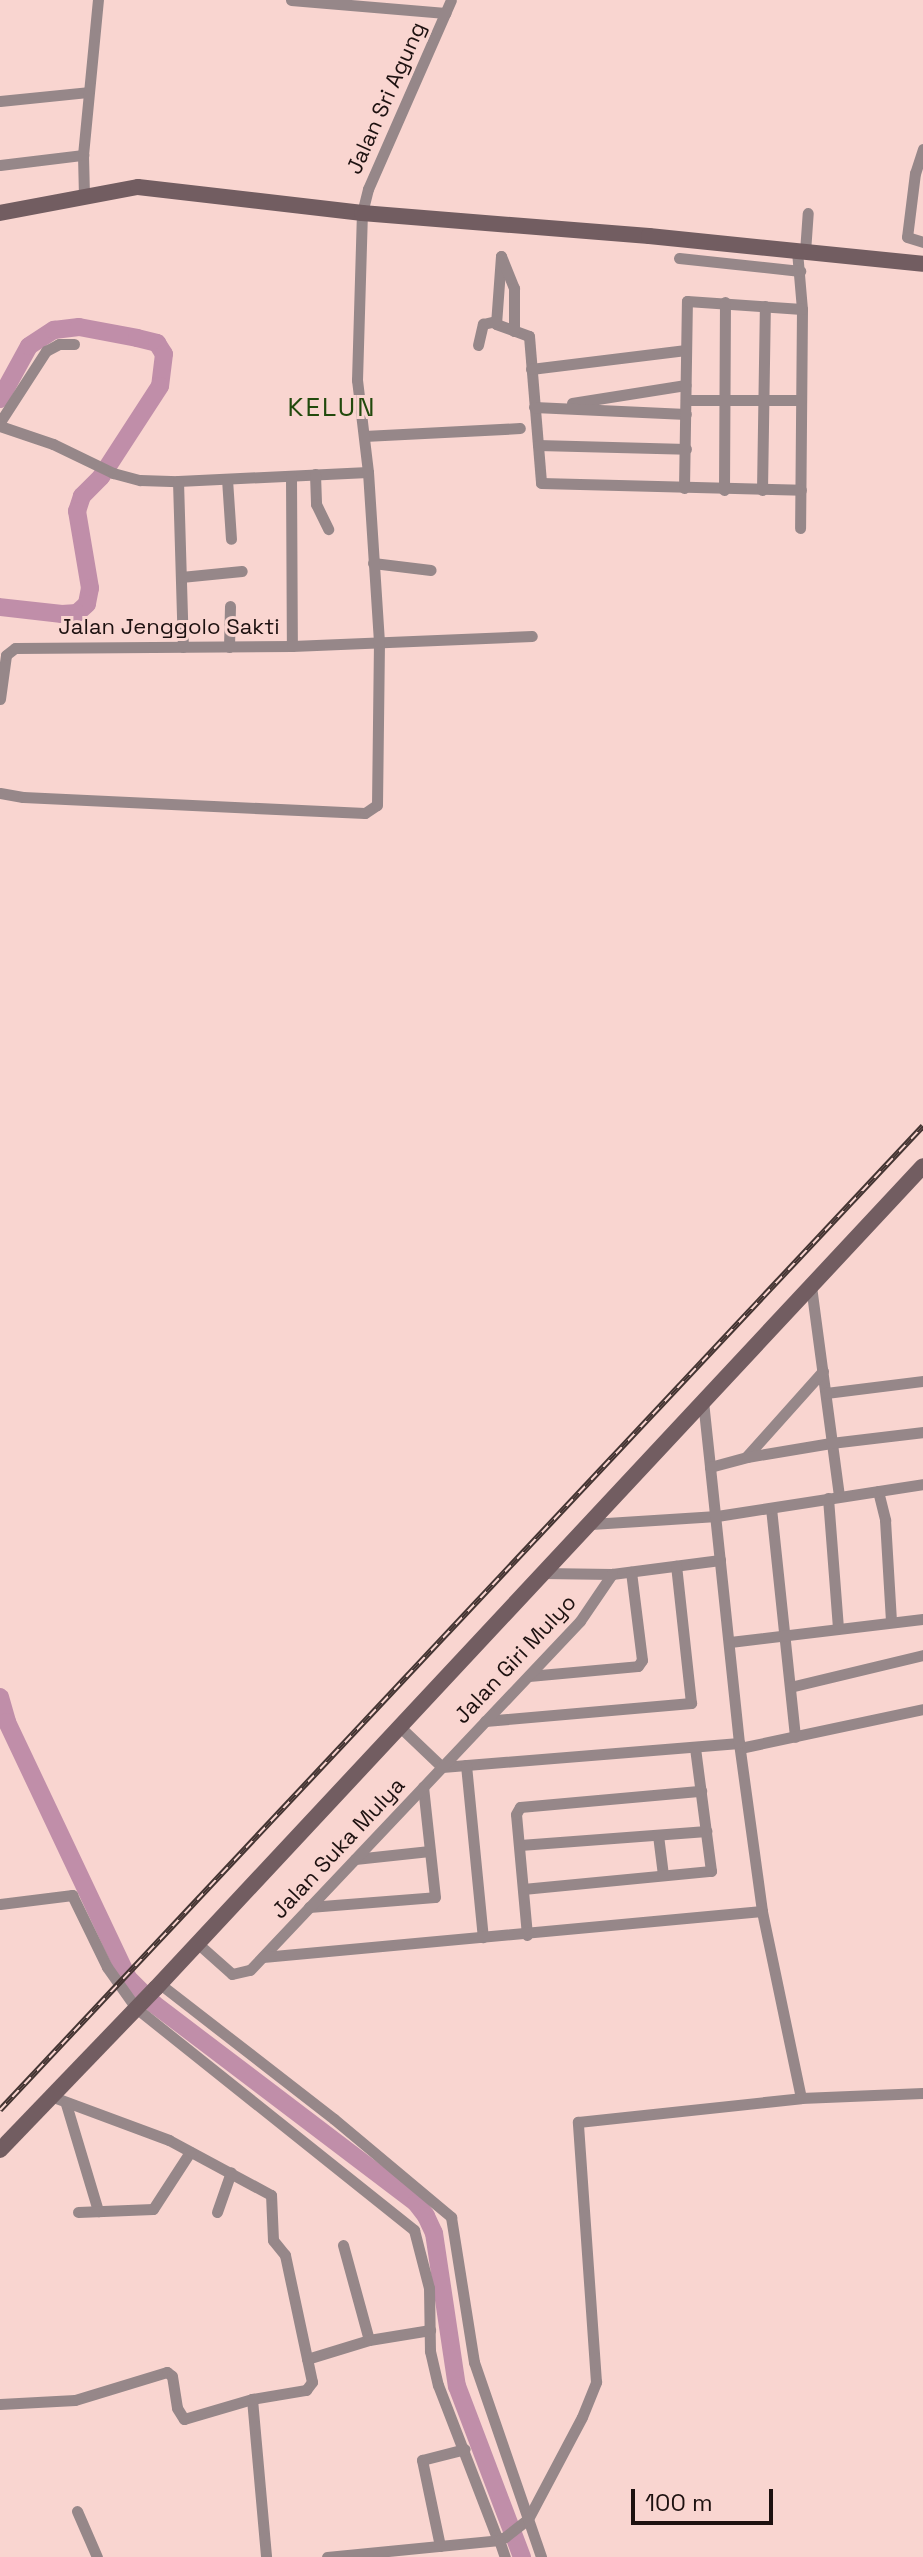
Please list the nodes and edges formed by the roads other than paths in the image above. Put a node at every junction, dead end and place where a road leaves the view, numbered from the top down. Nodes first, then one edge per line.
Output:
1 (98, 0) edge
2 (291, 0) edge
3 (451, 0) edge
4 (445, 13) junction
5 (88, 92) junction
6 (0, 101) edge
7 (923, 149) edge
8 (83, 155) junction
9 (0, 165) edge
10 (84, 196) junction
11 (918, 201) edge
12 (0, 213) edge
13 (362, 213) junction
14 (808, 213) dead end
15 (908, 237) junction
16 (923, 242) edge
17 (801, 252) junction
18 (679, 258) dead end
19 (915, 263) edge
20 (800, 271) junction
21 (725, 302) junction
22 (765, 306) junction
23 (802, 309) junction
24 (496, 321) junction
25 (514, 331) junction
26 (74, 344) dead end
27 (478, 345) dead end
28 (686, 350) junction
29 (531, 369) junction
30 (686, 385) junction
31 (686, 400) junction
32 (725, 400) junction
33 (764, 400) junction
34 (801, 400) junction
35 (548, 406) junction
36 (534, 407) junction
37 (686, 414) junction
38 (0, 424) edge
39 (520, 428) dead end
40 (364, 436) junction
41 (538, 445) junction
42 (686, 449) junction
43 (368, 472) junction
44 (315, 474) junction
45 (291, 476) junction
46 (227, 479) junction
47 (178, 481) junction
48 (684, 488) junction
49 (724, 490) junction
50 (762, 490) junction
51 (801, 490) junction
52 (800, 528) dead end
53 (328, 529) dead end
54 (231, 539) dead end
55 (373, 563) junction
56 (431, 570) dead end
57 (242, 571) dead end
58 (181, 577) junction
59 (230, 606) dead end
60 (532, 636) dead end
61 (379, 642) junction
62 (292, 646) junction
63 (183, 647) junction
64 (229, 647) junction
65 (0, 699) edge
66 (0, 793) edge
67 (923, 1166) edge
68 (811, 1286) junction
69 (823, 1371) junction
70 (923, 1381) edge
71 (826, 1393) junction
72 (703, 1401) junction
73 (923, 1432) edge
74 (831, 1443) junction
75 (747, 1457) junction
76 (710, 1467) junction
77 (923, 1484) edge
78 (878, 1491) junction
79 (834, 1497) junction
80 (771, 1508) junction
81 (717, 1516) junction
82 (591, 1524) junction
83 (720, 1560) junction
84 (676, 1566) junction
85 (631, 1572) junction
86 (543, 1573) junction
87 (612, 1574) junction
88 (923, 1619) edge
89 (891, 1622) junction
90 (838, 1629) junction
91 (785, 1636) junction
92 (730, 1642) junction
93 (923, 1655) edge
94 (529, 1676) junction
95 (790, 1687) junction
96 (923, 1709) edge
97 (485, 1721) junction
98 (399, 1726) junction
99 (795, 1737) junction
100 (739, 1746) junction
101 (695, 1747) junction
102 (466, 1765) junction
103 (442, 1767) junction
104 (423, 1787) junction
105 (701, 1791) junction
106 (706, 1831) junction
107 (658, 1835) junction
108 (520, 1845) junction
109 (430, 1851) junction
110 (355, 1859) junction
111 (663, 1875) junction
112 (523, 1889) junction
113 (0, 1904) edge
114 (309, 1907) junction
115 (762, 1911) junction
116 (527, 1935) junction
117 (483, 1937) junction
118 (196, 1942) junction
119 (263, 1957) junction
120 (158, 1986) junction
121 (138, 2006) junction
122 (923, 2093) edge
123 (51, 2096) junction
124 (801, 2098) junction
125 (66, 2104) junction
126 (0, 2150) edge
127 (190, 2152) junction
128 (231, 2172) junction
129 (98, 2211) junction
130 (78, 2212) dead end
131 (217, 2212) dead end
132 (343, 2245) dead end
133 (430, 2330) junction
134 (369, 2340) junction
135 (307, 2359) junction
136 (252, 2399) junction
137 (0, 2404) edge
138 (465, 2449) junction
139 (77, 2511) dead end
140 (526, 2521) junction
141 (502, 2539) junction
142 (440, 2546) junction
143 (97, 2557) edge
144 (266, 2557) edge
145 (327, 2557) edge
146 (505, 2557) edge
147 (541, 2557) edge

1 - 5 street
2 - 4 street
3 - 4 street, Jalan Sri Agung
4 - 13 street, Jalan Sri Agung
5 - 6 street
5 - 8 street
7 - 11 street
8 - 9 street
8 - 10 street
10 - 12 main road
10 - 13 main road
11 - 15 street
13 - 17 main road
13 - 40 street, Jalan Sri Agung
14 - 17 street
15 - 16 street
15 - 19 street
17 - 19 main road
17 - 20 street
18 - 20 street
20 - 23 street
21 - 22 street
21 - 28 street
21 - 32 street
22 - 23 street
22 - 33 street
23 - 34 street
24 - 25 street
24 - 25 street
24 - 27 street
25 - 29 street
26 - 38 street
28 - 29 street
28 - 30 street
29 - 36 street
30 - 31 street
30 - 35 street
31 - 32 street
31 - 37 street
32 - 33 street
32 - 49 street
33 - 34 street
33 - 50 street
34 - 51 street
35 - 36 street
35 - 37 street
36 - 41 street
37 - 42 street
38 - 47 street
39 - 40 street
40 - 43 street, Jalan Sri Agung
41 - 42 street
41 - 48 street
42 - 48 street
43 - 44 street
43 - 55 street, Jalan Sri Agung
44 - 45 street
44 - 53 street
45 - 46 street
45 - 62 street
46 - 47 street
46 - 54 street
47 - 58 street
48 - 49 street
49 - 50 street
50 - 51 street
51 - 52 street
55 - 56 street
55 - 61 street, Jalan Sri Agung
57 - 58 street
58 - 63 street
59 - 64 street
60 - 61 street, Jalan Jenggolo Sakti
61 - 62 street, Jalan Jenggolo Sakti
61 - 66 street, Jalan Sri Agung
62 - 64 street, Jalan Jenggolo Sakti
63 - 64 street, Jalan Jenggolo Sakti
63 - 65 street, Jalan Jenggolo Sakti
67 - 68 main road
68 - 69 street
68 - 72 main road
69 - 71 street
69 - 75 street
70 - 71 street
71 - 74 street
72 - 76 street
72 - 82 main road
73 - 74 street
74 - 75 street
74 - 79 street
75 - 76 street
76 - 81 street
77 - 78 street
78 - 79 street
78 - 89 street
79 - 80 street
79 - 90 street
80 - 81 street
80 - 91 street
81 - 82 street
81 - 83 street
82 - 86 main road
83 - 84 street
83 - 92 street
84 - 85 street
84 - 97 street
85 - 87 street
85 - 94 street
86 - 87 street
86 - 98 main road
87 - 94 street, Jalan Giri Mulyo
88 - 89 street
89 - 90 street
90 - 91 street
91 - 92 street
91 - 95 street
92 - 100 street
93 - 95 street
94 - 97 street, Jalan Giri Mulyo
95 - 99 street
96 - 99 street
97 - 103 street, Jalan Giri Mulyo
98 - 103 street
98 - 118 main road
99 - 100 street
100 - 101 street
100 - 115 street
101 - 102 street
101 - 105 street
102 - 103 street
102 - 117 street
103 - 104 street, Jalan Suka Mulya
104 - 109 street
104 - 110 street, Jalan Suka Mulya
105 - 106 street
105 - 108 street
106 - 107 street
106 - 111 street
107 - 108 street
107 - 111 street
108 - 112 street
109 - 110 street
109 - 114 street
110 - 114 street, Jalan Suka Mulya
111 - 112 street
112 - 116 street
113 - 121 street
114 - 119 street, Jalan Suka Mulya
115 - 116 street
115 - 124 street
116 - 117 street
117 - 119 street
118 - 119 street
118 - 120 main road
120 - 121 main road
120 - 140 street
121 - 123 main road
121 - 133 street
122 - 124 street
123 - 125 street
123 - 126 main road
124 - 140 street
125 - 127 street
125 - 129 street
127 - 128 street
127 - 129 street
128 - 131 street
128 - 135 street
129 - 130 street
132 - 134 street
133 - 134 street
133 - 138 street
134 - 135 street
135 - 136 street
136 - 137 street
136 - 144 street
138 - 141 street
138 - 142 street
139 - 143 street
140 - 141 street
140 - 147 street
141 - 142 street
141 - 146 street
142 - 145 street

